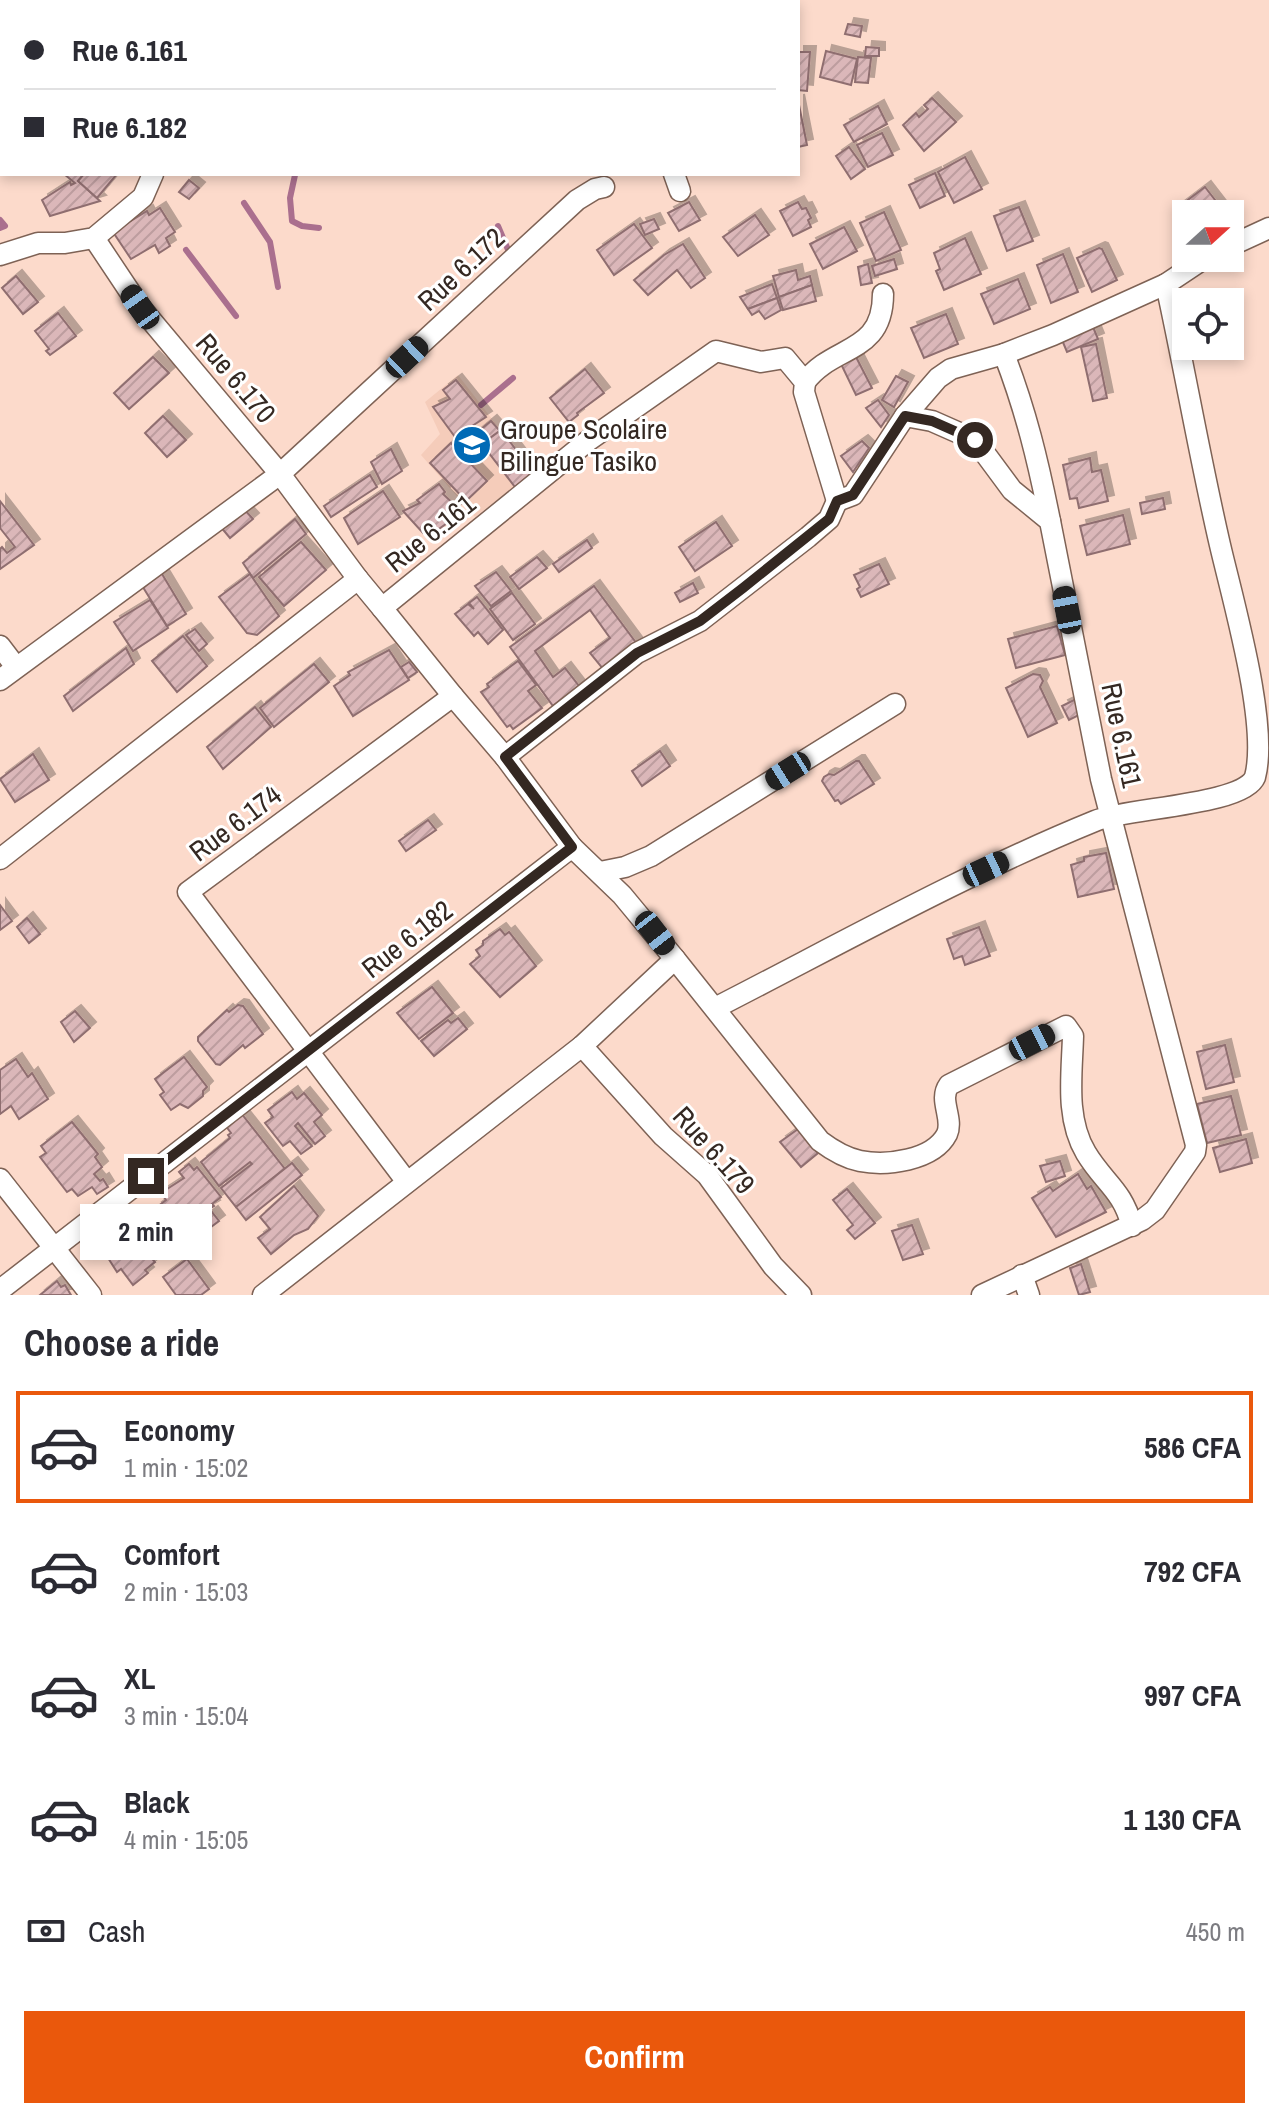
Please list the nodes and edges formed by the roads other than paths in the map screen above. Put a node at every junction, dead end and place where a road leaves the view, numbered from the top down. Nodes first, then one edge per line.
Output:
1 (152, 176) edge
2 (604, 187) dead end
3 (1269, 228) edge
4 (94, 238) junction
5 (1244, 240) edge
6 (0, 255) edge
7 (1184, 272) edge
8 (1166, 284) junction
9 (883, 294) dead end
10 (1004, 354) junction
11 (805, 382) junction
12 (905, 416) junction
13 (280, 474) junction
14 (837, 501) junction
15 (1050, 521) junction
16 (358, 579) junction
17 (382, 608) junction
18 (0, 646) edge
19 (8, 673) edge
20 (453, 696) junction
21 (895, 704) dead end
22 (505, 757) junction
23 (1111, 815) junction
24 (572, 847) junction
25 (0, 859) edge
26 (600, 872) junction
27 (675, 959) junction
28 (715, 1008) junction
29 (582, 1046) junction
30 (307, 1052) junction
31 (0, 1179) edge
32 (407, 1182) junction
33 (1132, 1226) junction
34 (53, 1248) junction
35 (1022, 1275) junction
36 (0, 1290) edge
37 (91, 1295) edge
38 (263, 1295) edge
39 (801, 1295) edge
40 (982, 1295) edge
41 (1029, 1295) edge

1 - 4 street
2 - 13 street, Rue 6.172
3 - 5 street
4 - 6 street
4 - 13 street, Rue 6.170
7 - 8 street
8 - 10 street
8 - 23 street
9 - 11 street
10 - 12 street
10 - 15 street, Rue 6.161
11 - 14 street
11 - 17 street, Rue 6.161
12 - 14 street
12 - 15 street
13 - 16 street
13 - 19 street, Rue 6.172
14 - 22 street
15 - 23 street, Rue 6.161
16 - 17 street, Rue 6.161
16 - 25 street, Rue 6.161
17 - 20 street
18 - 19 street
20 - 22 street
20 - 30 street, Rue 6.174
21 - 26 street
22 - 24 street
23 - 28 street
23 - 33 street, Rue 6.161
24 - 26 street
24 - 30 street, Rue 6.182
26 - 27 street
27 - 28 street
27 - 29 street
28 - 33 street
29 - 32 street
29 - 39 street, Rue 6.179
30 - 32 street, Rue 6.174
30 - 34 street, Rue 6.182
31 - 34 street
32 - 38 street
33 - 35 street
34 - 36 street, Rue 6.182
34 - 37 street
35 - 40 street
35 - 41 street

